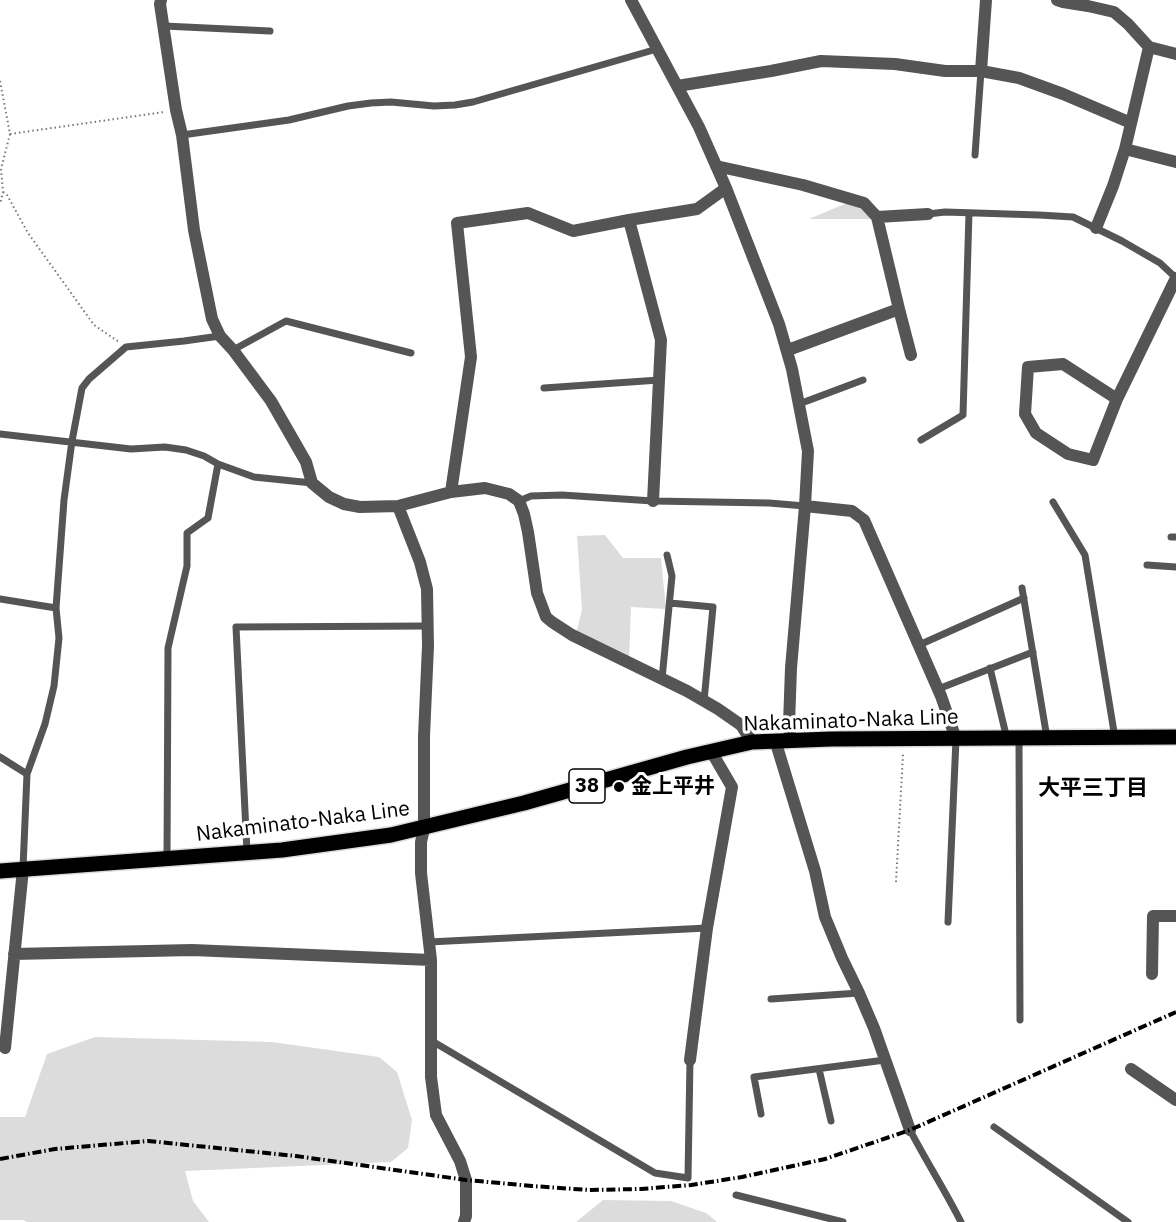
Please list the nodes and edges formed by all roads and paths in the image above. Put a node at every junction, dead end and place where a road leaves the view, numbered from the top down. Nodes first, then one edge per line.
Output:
1 (161, 0) edge
2 (631, 0) edge
3 (986, 0) edge
4 (1057, 0) edge
5 (164, 26) junction
6 (270, 31) dead end
7 (1149, 47) junction
8 (657, 49) junction
9 (1176, 54) edge
10 (981, 71) junction
11 (0, 81) edge
12 (677, 86) junction
13 (176, 110) junction
14 (1131, 123) junction
15 (10, 134) junction
16 (182, 135) junction
17 (1125, 149) junction
18 (975, 155) dead end
19 (1176, 162) edge
20 (716, 166) junction
21 (726, 189) junction
22 (3, 192) junction
23 (0, 204) edge
24 (969, 213) junction
25 (928, 214) joint
26 (877, 217) junction
27 (629, 220) junction
28 (1096, 228) junction
29 (1176, 278) edge
30 (899, 309) junction
31 (220, 336) junction
32 (126, 347) junction
33 (233, 350) junction
34 (788, 350) junction
35 (411, 352) dead end
36 (911, 356) dead end
37 (659, 380) junction
38 (863, 380) dead end
39 (544, 388) dead end
40 (1117, 399) junction
41 (799, 404) junction
42 (0, 434) edge
43 (921, 440) dead end
44 (72, 441) junction
45 (218, 464) junction
46 (312, 483) junction
47 (451, 492) junction
48 (519, 501) junction
49 (653, 501) junction
50 (1053, 502) dead end
51 (398, 506) junction
52 (805, 506) junction
53 (668, 555) dead end
54 (1148, 565) dead end
55 (1176, 567) edge
56 (1022, 588) dead end
57 (1024, 598) junction
58 (0, 599) edge
59 (670, 603) junction
60 (56, 608) junction
61 (428, 626) junction
62 (919, 645) junction
63 (1033, 652) junction
64 (990, 668) junction
65 (662, 679) junction
66 (938, 689) junction
67 (704, 701) junction
68 (1176, 737) edge
69 (1047, 738) junction
70 (1115, 738) junction
71 (904, 739) junction
72 (956, 739) junction
73 (1013, 739) junction
74 (783, 740) junction
75 (752, 742) junction
76 (711, 751) junction
77 (0, 757) edge
78 (27, 774) junction
79 (424, 829) junction
80 (247, 852) junction
81 (167, 859) junction
82 (23, 869) junction
83 (0, 871) edge
84 (896, 882) dead end
85 (1176, 916) edge
86 (948, 922) dead end
87 (707, 928) junction
88 (429, 942) junction
89 (14, 954) junction
90 (431, 960) junction
91 (1152, 974) dead end
92 (859, 993) junction
93 (771, 999) dead end
94 (1020, 1020) dead end
95 (432, 1041) junction
96 (5, 1048) dead end
97 (690, 1060) joint
98 (885, 1060) junction
99 (819, 1069) junction
100 (1131, 1069) dead end
101 (1176, 1100) edge
102 (760, 1114) dead end
103 (831, 1120) dead end
104 (994, 1127) dead end
105 (910, 1130) joint
106 (736, 1195) dead end
107 (464, 1222) edge
108 (843, 1222) edge
109 (961, 1222) edge
110 (1128, 1222) edge

1 - 5 street
2 - 8 street
3 - 10 street
4 - 7 street
5 - 6 lane
5 - 13 street
7 - 9 street
7 - 14 street
8 - 12 street
8 - 16 lane
10 - 12 street
10 - 14 street
10 - 18 lane
11 - 15 path
12 - 20 street
13 - 15 path
13 - 16 street
14 - 17 street
15 - 22 path
16 - 31 street
17 - 19 street
17 - 28 street
20 - 21 street
20 - 26 street
21 - 27 street
21 - 34 street
22 - 23 path
22 - 32 path
24 - 25 lane
24 - 28 lane
24 - 43 lane
25 - 26 street
26 - 30 street
27 - 37 street
27 - 47 street
28 - 29 lane
29 - 40 street
30 - 34 street
30 - 36 street
31 - 32 lane
31 - 33 street
32 - 44 lane
33 - 35 lane
33 - 46 street
34 - 41 street
37 - 39 lane
37 - 49 street
38 - 41 lane
40 - 40 street
41 - 52 street
42 - 44 lane
44 - 45 lane
44 - 60 lane
45 - 46 lane
45 - 81 lane
46 - 51 street
47 - 48 street
47 - 51 street
48 - 49 lane
48 - 65 street
49 - 52 lane
50 - 70 lane
51 - 61 street
52 - 62 street
52 - 74 street
53 - 59 lane
54 - 55 lane
56 - 57 lane
57 - 62 lane
57 - 63 lane
58 - 60 lane
59 - 65 lane
59 - 67 lane
60 - 78 lane
61 - 79 street
61 - 80 lane
62 - 66 street
63 - 64 lane
63 - 69 lane
64 - 66 lane
64 - 73 lane
65 - 67 street
66 - 72 street
67 - 75 street
68 - 70 main road, Nakaminato-Naka Line / 38
69 - 70 main road, Nakaminato-Naka Line / 38
69 - 73 main road, Nakaminato-Naka Line / 38
71 - 72 main road, Nakaminato-Naka Line / 38
71 - 74 main road, Nakaminato-Naka Line / 38
71 - 84 path
72 - 73 main road, Nakaminato-Naka Line / 38
72 - 86 lane
73 - 94 lane
74 - 75 main road, Nakaminato-Naka Line / 38
74 - 92 street
75 - 76 main road, Nakaminato-Naka Line / 38
76 - 79 main road, Nakaminato-Naka Line / 38
76 - 87 street
77 - 78 lane
78 - 82 lane
79 - 80 main road, Nakaminato-Naka Line / 38
79 - 88 street
80 - 81 main road, Nakaminato-Naka Line / 38
81 - 82 main road, Nakaminato-Naka Line / 38
82 - 83 main road, Nakaminato-Naka Line / 38
82 - 89 street
85 - 91 street
87 - 88 lane
87 - 97 street
88 - 90 street
89 - 90 street
89 - 96 street
90 - 95 street
92 - 93 lane
92 - 98 street
95 - 97 lane
95 - 107 street
98 - 99 lane
98 - 105 street
99 - 102 lane
99 - 103 lane
100 - 101 street
104 - 110 lane
105 - 109 lane
106 - 108 lane

